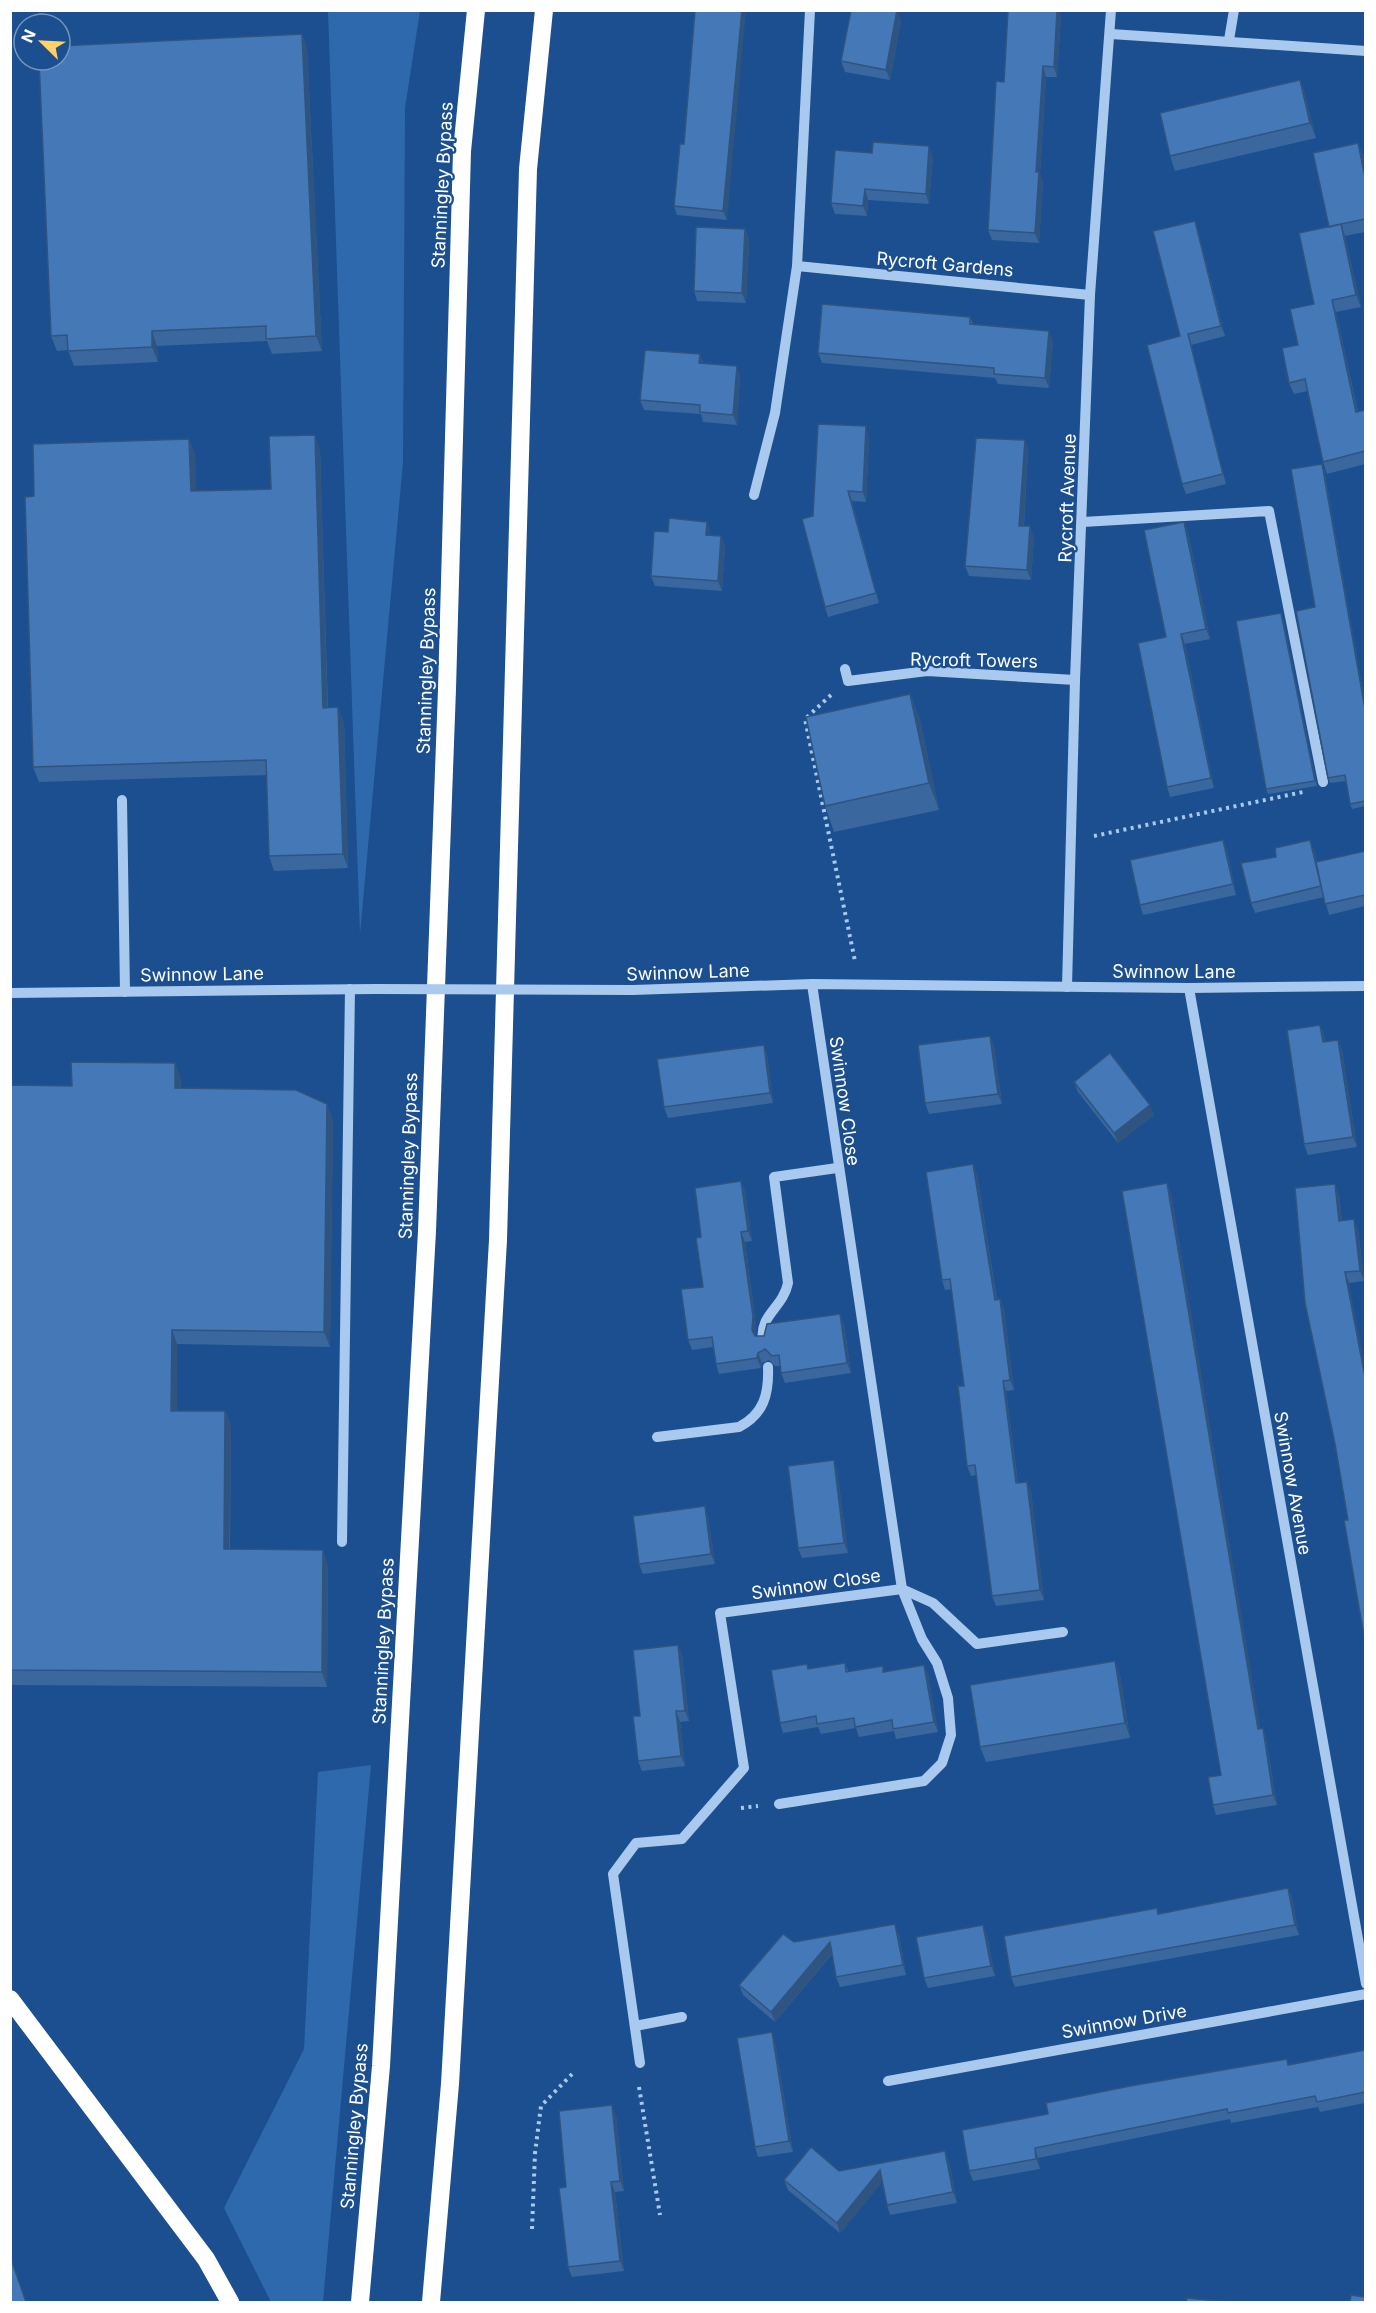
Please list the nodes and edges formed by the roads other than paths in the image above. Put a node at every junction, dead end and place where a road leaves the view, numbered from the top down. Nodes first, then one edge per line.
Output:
1 (476, 10) edge
2 (544, 10) edge
3 (810, 10) edge
4 (1111, 10) edge
5 (1234, 10) edge
6 (1111, 34) junction
7 (1229, 40) junction
8 (1365, 51) edge
9 (796, 266) junction
10 (1090, 295) junction
11 (754, 495) dead end
12 (1083, 522) junction
13 (845, 669) dead end
14 (1075, 680) junction
15 (1323, 782) road end
16 (122, 800) dead end
17 (812, 984) junction
18 (1365, 986) edge
19 (1067, 987) junction
20 (1189, 988) junction
21 (350, 989) junction
22 (125, 992) junction
23 (10, 993) edge
24 (837, 1168) junction
25 (763, 1340) edge
26 (768, 1367) edge
27 (657, 1437) dead end
28 (342, 1542) dead end
29 (902, 1589) junction
30 (1063, 1632) dead end
31 (779, 1804) dead end
32 (1365, 1984) edge
33 (1365, 1994) edge
34 (10, 1999) edge
35 (682, 2017) dead end
36 (635, 2026) junction
37 (640, 2063) road end
38 (888, 2081) dead end
39 (230, 2302) edge
40 (360, 2302) edge
41 (431, 2302) edge

1 - 40 highway, Stanningley Bypass
2 - 41 highway
3 - 9 street
4 - 6 street, Rycroft Avenue
5 - 7 street
6 - 7 street
6 - 10 street, Rycroft Avenue
7 - 8 street
9 - 10 street, Rycroft Gardens
9 - 11 street
10 - 12 street, Rycroft Avenue
12 - 14 street, Rycroft Avenue
12 - 15 street
13 - 14 street, Rycroft Towers
14 - 19 street, Rycroft Avenue
16 - 22 street
17 - 19 street, Swinnow Lane
17 - 21 street, Swinnow Lane, bridge
17 - 24 street, Swinnow Close
18 - 20 street, Swinnow Lane
19 - 20 street, Swinnow Lane
20 - 32 street, Swinnow Avenue
21 - 22 street, Swinnow Lane
21 - 28 street
22 - 23 street, Swinnow Lane
24 - 25 street
24 - 29 street, Swinnow Close
26 - 27 street
29 - 30 street
29 - 31 street
29 - 36 street, Swinnow Close
33 - 38 street, Swinnow Drive
34 - 39 highway
35 - 36 street
36 - 37 street, Swinnow Close

